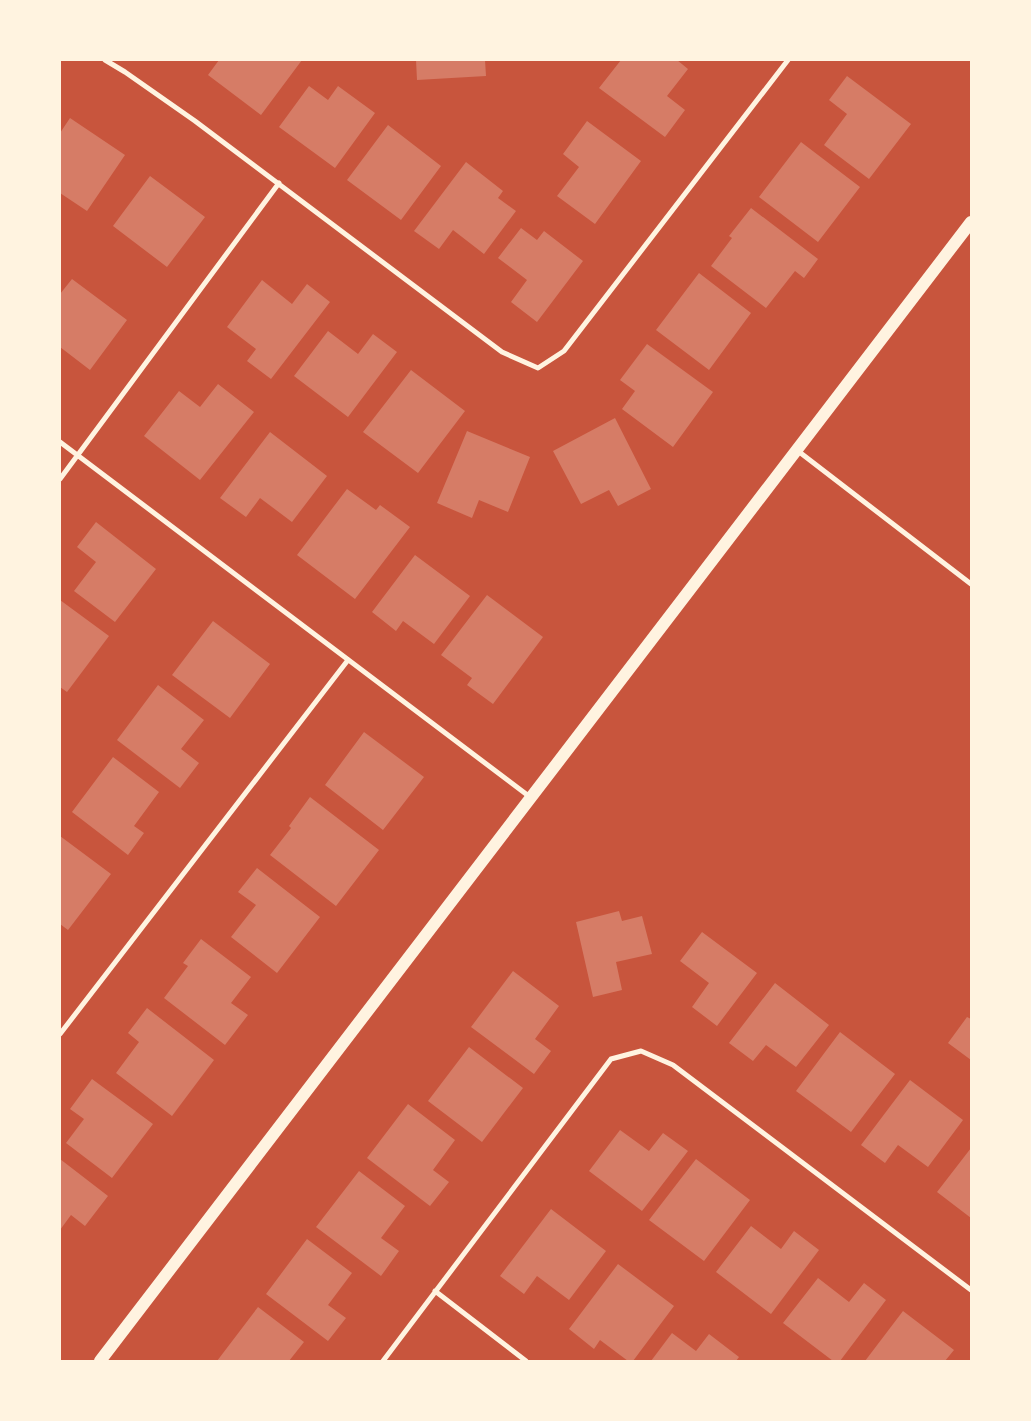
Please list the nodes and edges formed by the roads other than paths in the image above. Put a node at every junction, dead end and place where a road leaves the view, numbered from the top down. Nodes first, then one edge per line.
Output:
1 (106, 60) edge
2 (788, 60) edge
3 (279, 183) junction
4 (971, 222) edge
5 (60, 442) edge
6 (797, 450) junction
7 (78, 455) junction
8 (60, 479) edge
9 (971, 584) edge
10 (348, 660) junction
11 (531, 798) junction
12 (60, 1034) edge
13 (971, 1290) edge
14 (435, 1292) junction
15 (100, 1361) edge
16 (382, 1361) edge
17 (526, 1361) edge

1 - 3 street
2 - 3 street
3 - 7 street
4 - 6 main road
5 - 7 street
6 - 9 street
6 - 11 main road
7 - 8 street
7 - 10 street
10 - 11 street
10 - 12 street
11 - 15 main road
13 - 14 street
14 - 16 street
14 - 17 street

